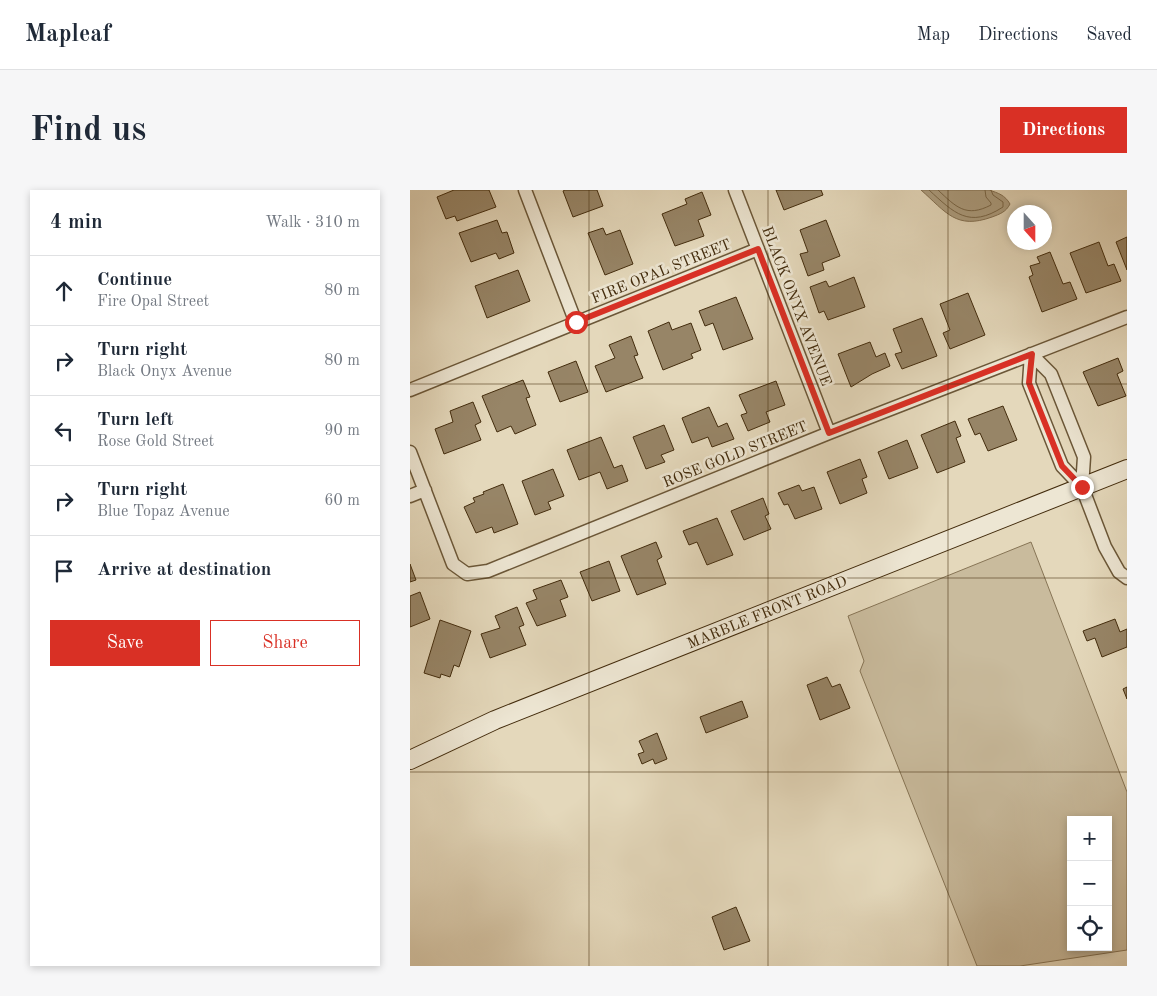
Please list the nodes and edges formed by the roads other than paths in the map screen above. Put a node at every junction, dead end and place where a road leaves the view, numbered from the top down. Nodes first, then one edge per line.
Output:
1 (524, 190) edge
2 (735, 190) edge
3 (758, 249) junction
4 (1127, 316) edge
5 (576, 322) junction
6 (1032, 354) junction
7 (410, 390) edge
8 (829, 433) junction
9 (410, 452) edge
10 (1127, 469) edge
11 (1082, 487) junction
12 (424, 490) junction
13 (410, 496) edge
14 (1127, 578) edge
15 (410, 760) edge

1 - 5 street
2 - 3 street, BLACK ONYX AVENUE
3 - 5 street, FIRE OPAL STREET
3 - 8 street, BLACK ONYX AVENUE
4 - 6 street, ROSE GOLD STREET
5 - 7 street, FIRE OPAL STREET
6 - 8 street, ROSE GOLD STREET
6 - 11 street
6 - 11 street
8 - 12 street, ROSE GOLD STREET
9 - 12 street
10 - 11 street, MARBLE FRONT ROAD
11 - 14 street
11 - 15 street, MARBLE FRONT ROAD
12 - 13 street

